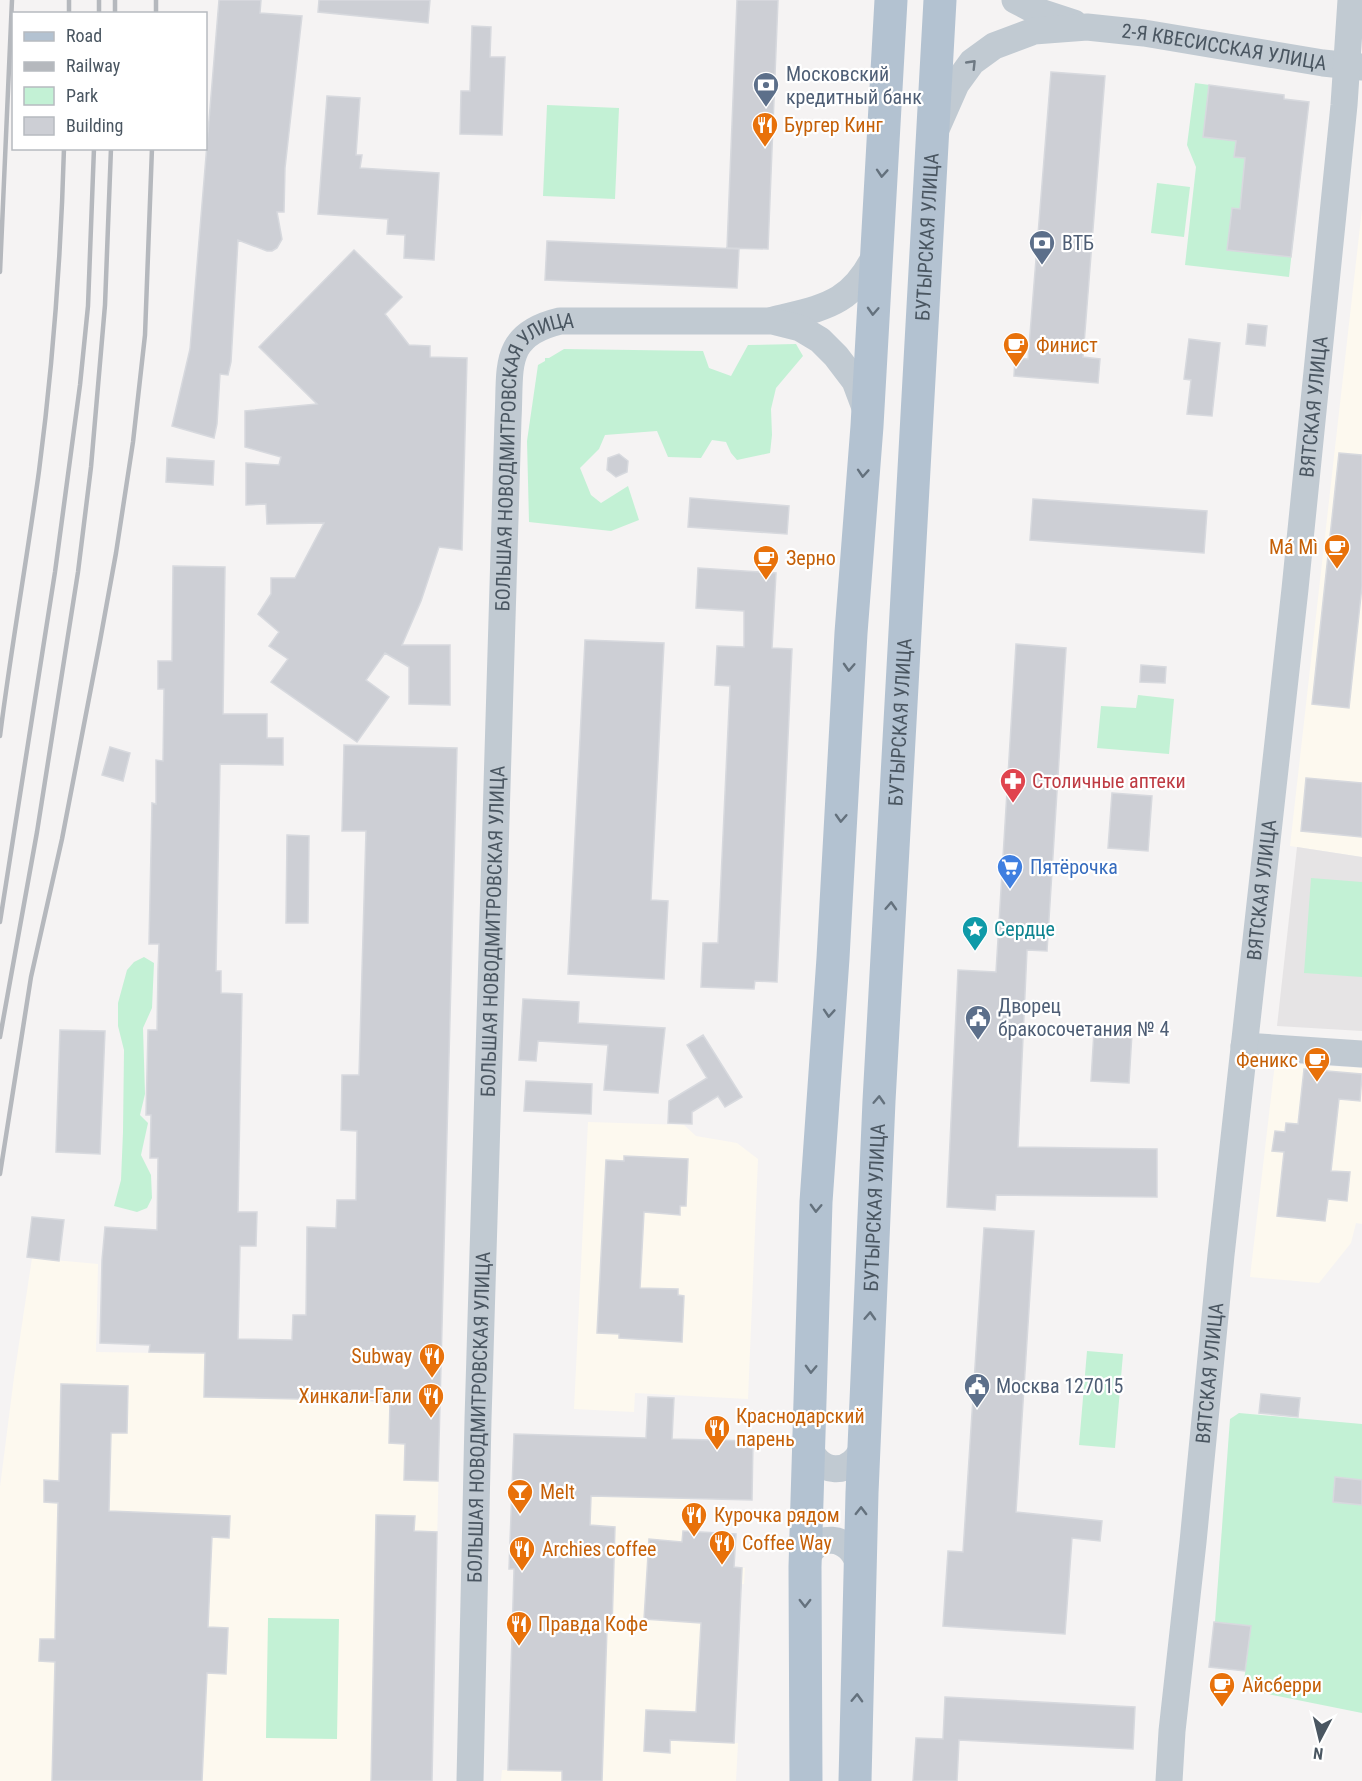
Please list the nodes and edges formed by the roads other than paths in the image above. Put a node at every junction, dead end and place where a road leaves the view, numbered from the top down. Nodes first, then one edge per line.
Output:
1 (878, 0) edge
2 (891, 0) edge
3 (940, 0) edge
4 (952, 0) edge
5 (1015, 0) edge
6 (1351, 0) edge
7 (1087, 27) junction
8 (939, 52) junction
9 (888, 57) junction
10 (1355, 67) edge
11 (934, 134) junction
12 (877, 252) junction
13 (772, 321) junction
14 (867, 415) junction
15 (1244, 1046) junction
16 (1362, 1054) edge
17 (808, 1440) junction
18 (864, 1442) junction
19 (805, 1567) junction
20 (860, 1569) junction
21 (470, 1781) edge
22 (806, 1781) edge
23 (855, 1781) edge
24 (1169, 1781) edge

1 - 9 main road
2 - 9 main road
3 - 8 main road, БУТЫРСКАЯ УЛИЦА
4 - 8 main road
5 - 7 street, 2-Я КВЕСИССКАЯ УЛИЦА
6 - 10 street, ВЯТСКАЯ УЛИЦА
7 - 10 street, 2-Я КВЕСИССКАЯ УЛИЦА
11 -> 7 street, 2-Я КВЕСИССКАЯ УЛИЦА
8 - 11 main road, БУТЫРСКАЯ УЛИЦА
9 -> 12 main road
10 - 15 street, ВЯТСКАЯ УЛИЦА
18 -> 11 main road, БУТЫРСКАЯ УЛИЦА
12 - 13 street, БОЛЬШАЯ НОВОДМИТРОВСКАЯ УЛИЦА
12 -> 14 main road
13 - 14 street, БОЛЬШАЯ НОВОДМИТРОВСКАЯ УЛИЦА
13 - 21 street, БОЛЬШАЯ НОВОДМИТРОВСКАЯ УЛИЦА
14 -> 17 main road
15 - 16 street
15 - 24 street, ВЯТСКАЯ УЛИЦА
17 - 18 street
17 - 19 main road
20 -> 18 main road, БУТЫРСКАЯ УЛИЦА
19 - 20 street
19 -> 22 main road
23 -> 20 main road, БУТЫРСКАЯ УЛИЦА

